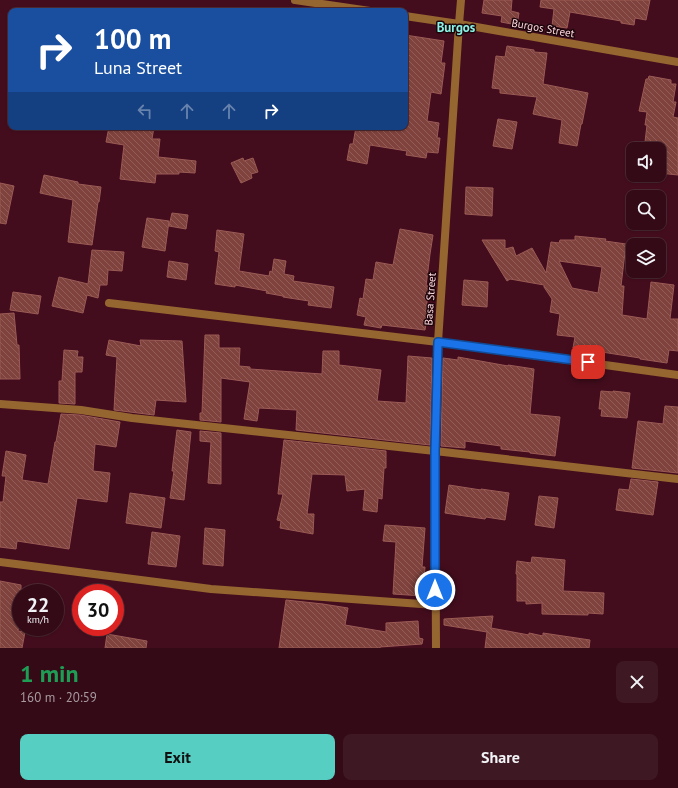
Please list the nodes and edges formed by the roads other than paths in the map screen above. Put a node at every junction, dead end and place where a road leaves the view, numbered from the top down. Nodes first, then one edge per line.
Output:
1 (295, 0) edge
2 (461, 0) edge
3 (350, 8) edge
4 (408, 16) edge
5 (459, 24) junction
6 (678, 62) edge
7 (109, 302) dead end
8 (438, 342) junction
9 (678, 375) edge
10 (0, 404) edge
11 (435, 451) junction
12 (678, 479) edge
13 (0, 562) edge
14 (436, 605) junction
15 (436, 648) edge

1 - 3 street
2 - 5 street, Basa Street
4 - 5 street, Burgos Street
5 - 6 street, Burgos Street
5 - 8 street, Basa Street
7 - 8 street
8 - 9 street
8 - 11 street, Basa Street
10 - 11 street
11 - 12 street
11 - 14 street, Basa Street
13 - 14 street
14 - 15 street, Basa Street

